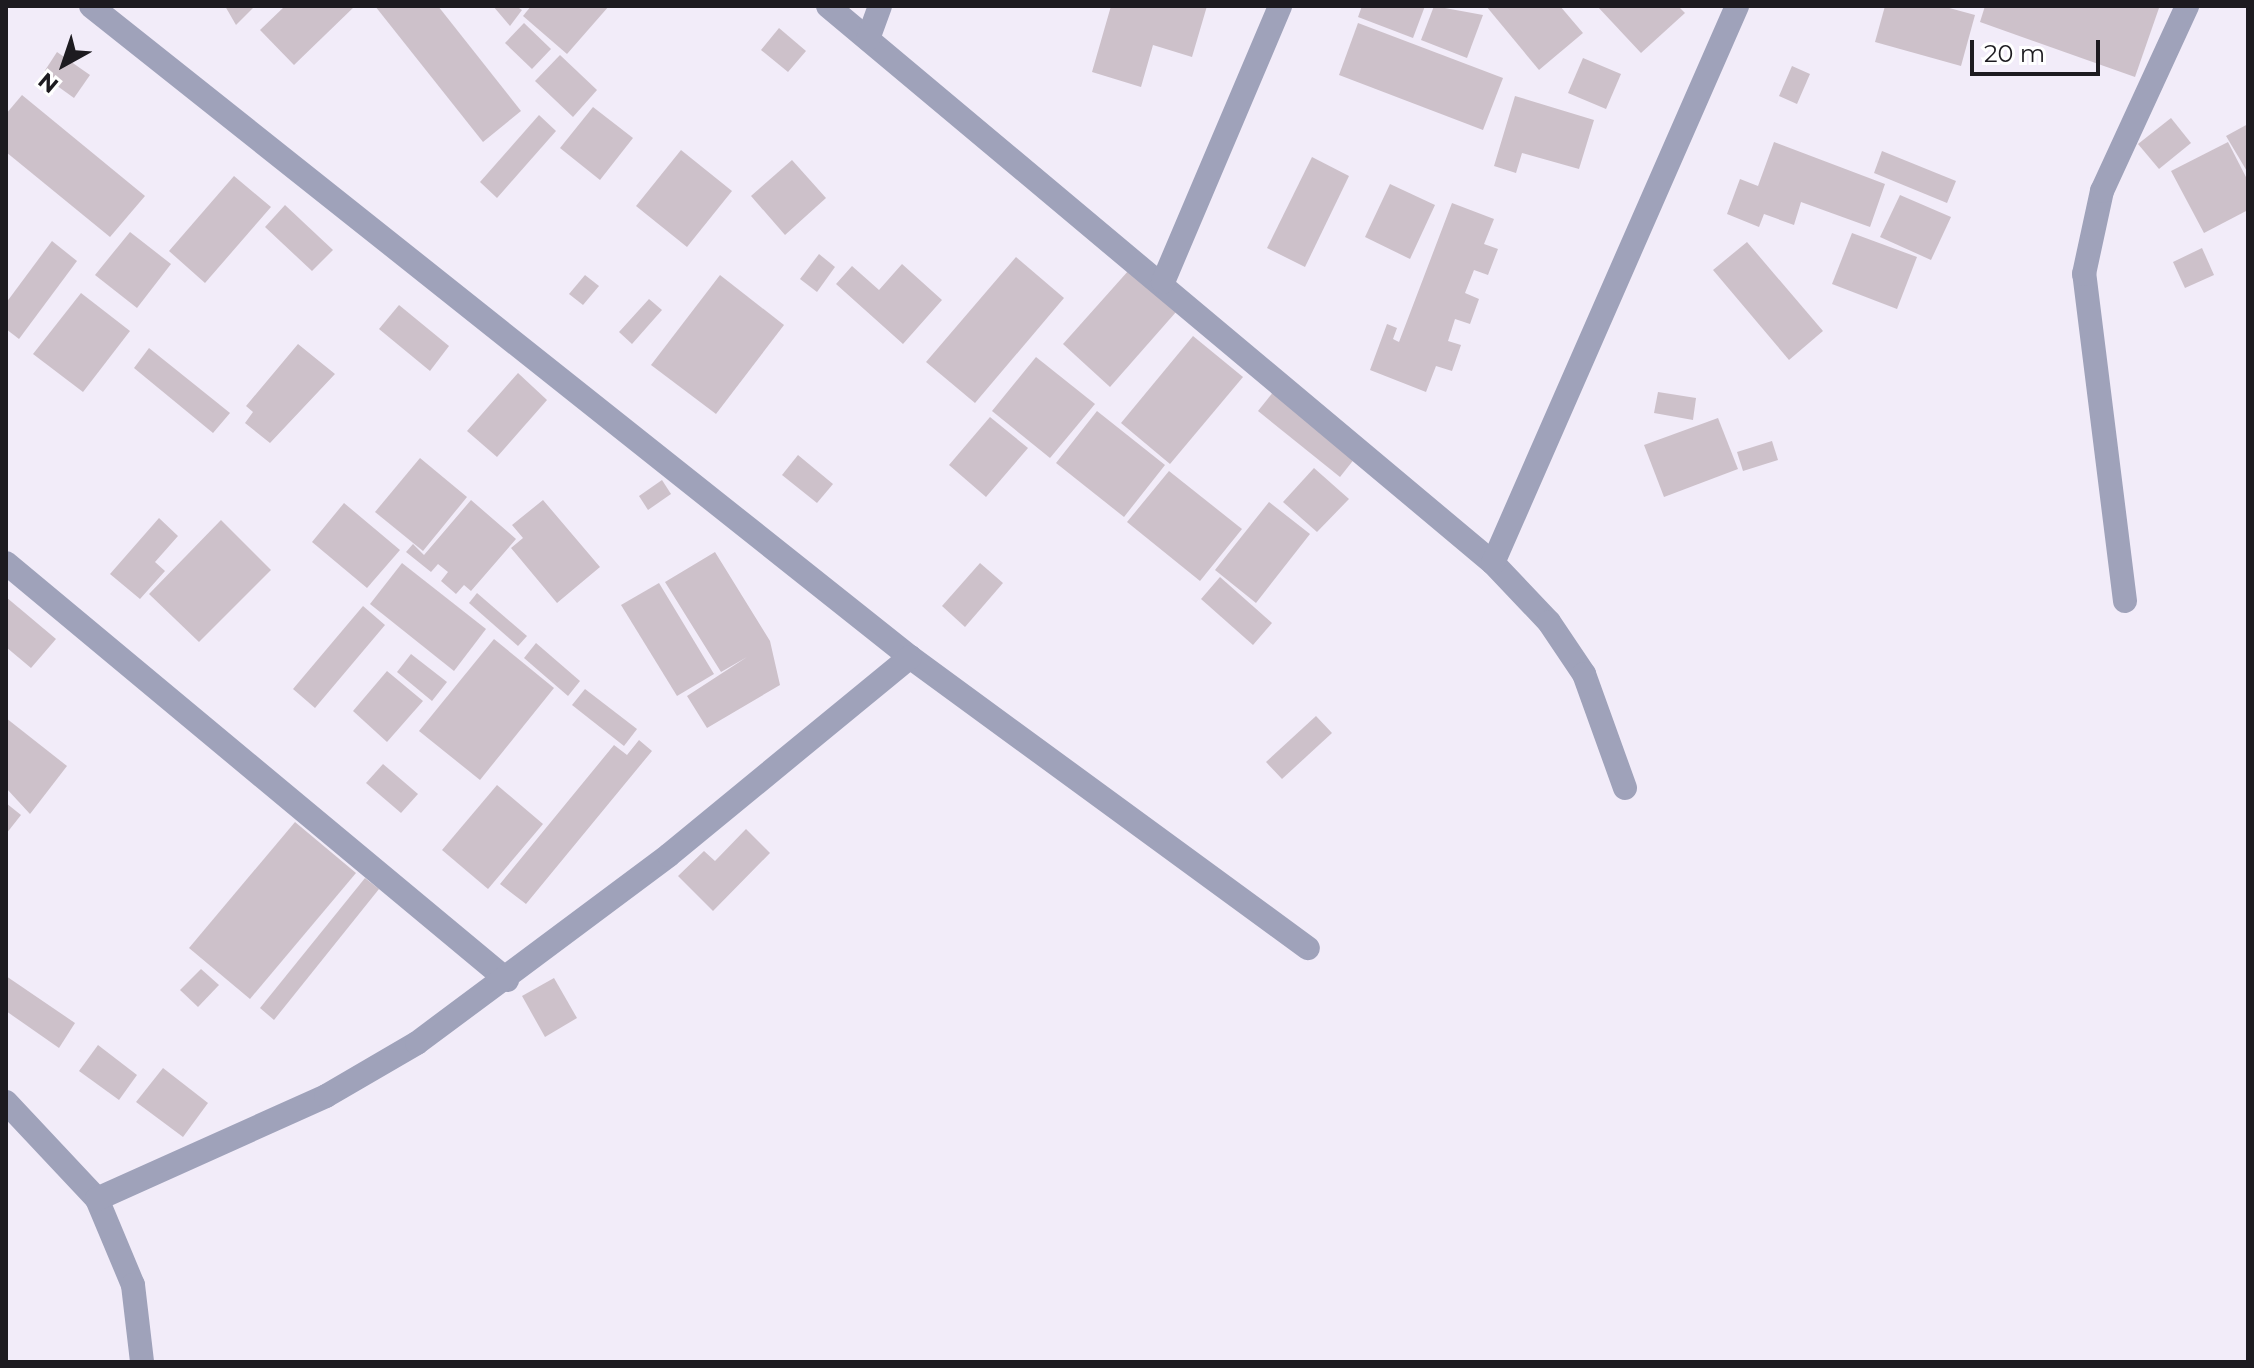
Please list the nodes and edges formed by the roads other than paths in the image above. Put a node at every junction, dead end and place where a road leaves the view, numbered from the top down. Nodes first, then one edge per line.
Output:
1 (91, 6) edge
2 (828, 6) edge
3 (880, 6) edge
4 (1280, 6) edge
5 (1737, 6) edge
6 (2187, 6) edge
7 (868, 39) junction
8 (1163, 282) junction
9 (6, 563) edge
10 (1493, 563) junction
11 (2125, 601) dead end
12 (910, 657) junction
13 (1625, 788) dead end
14 (1308, 948) dead end
15 (507, 980) junction
16 (6, 1102) edge
17 (97, 1199) junction
18 (142, 1362) edge

1 - 12 street
2 - 7 street
3 - 7 street
4 - 8 street
5 - 10 street
6 - 11 street
7 - 8 street
8 - 10 street
9 - 15 street
10 - 13 street
12 - 14 street
12 - 15 street
15 - 17 street
16 - 17 street
17 - 18 street

